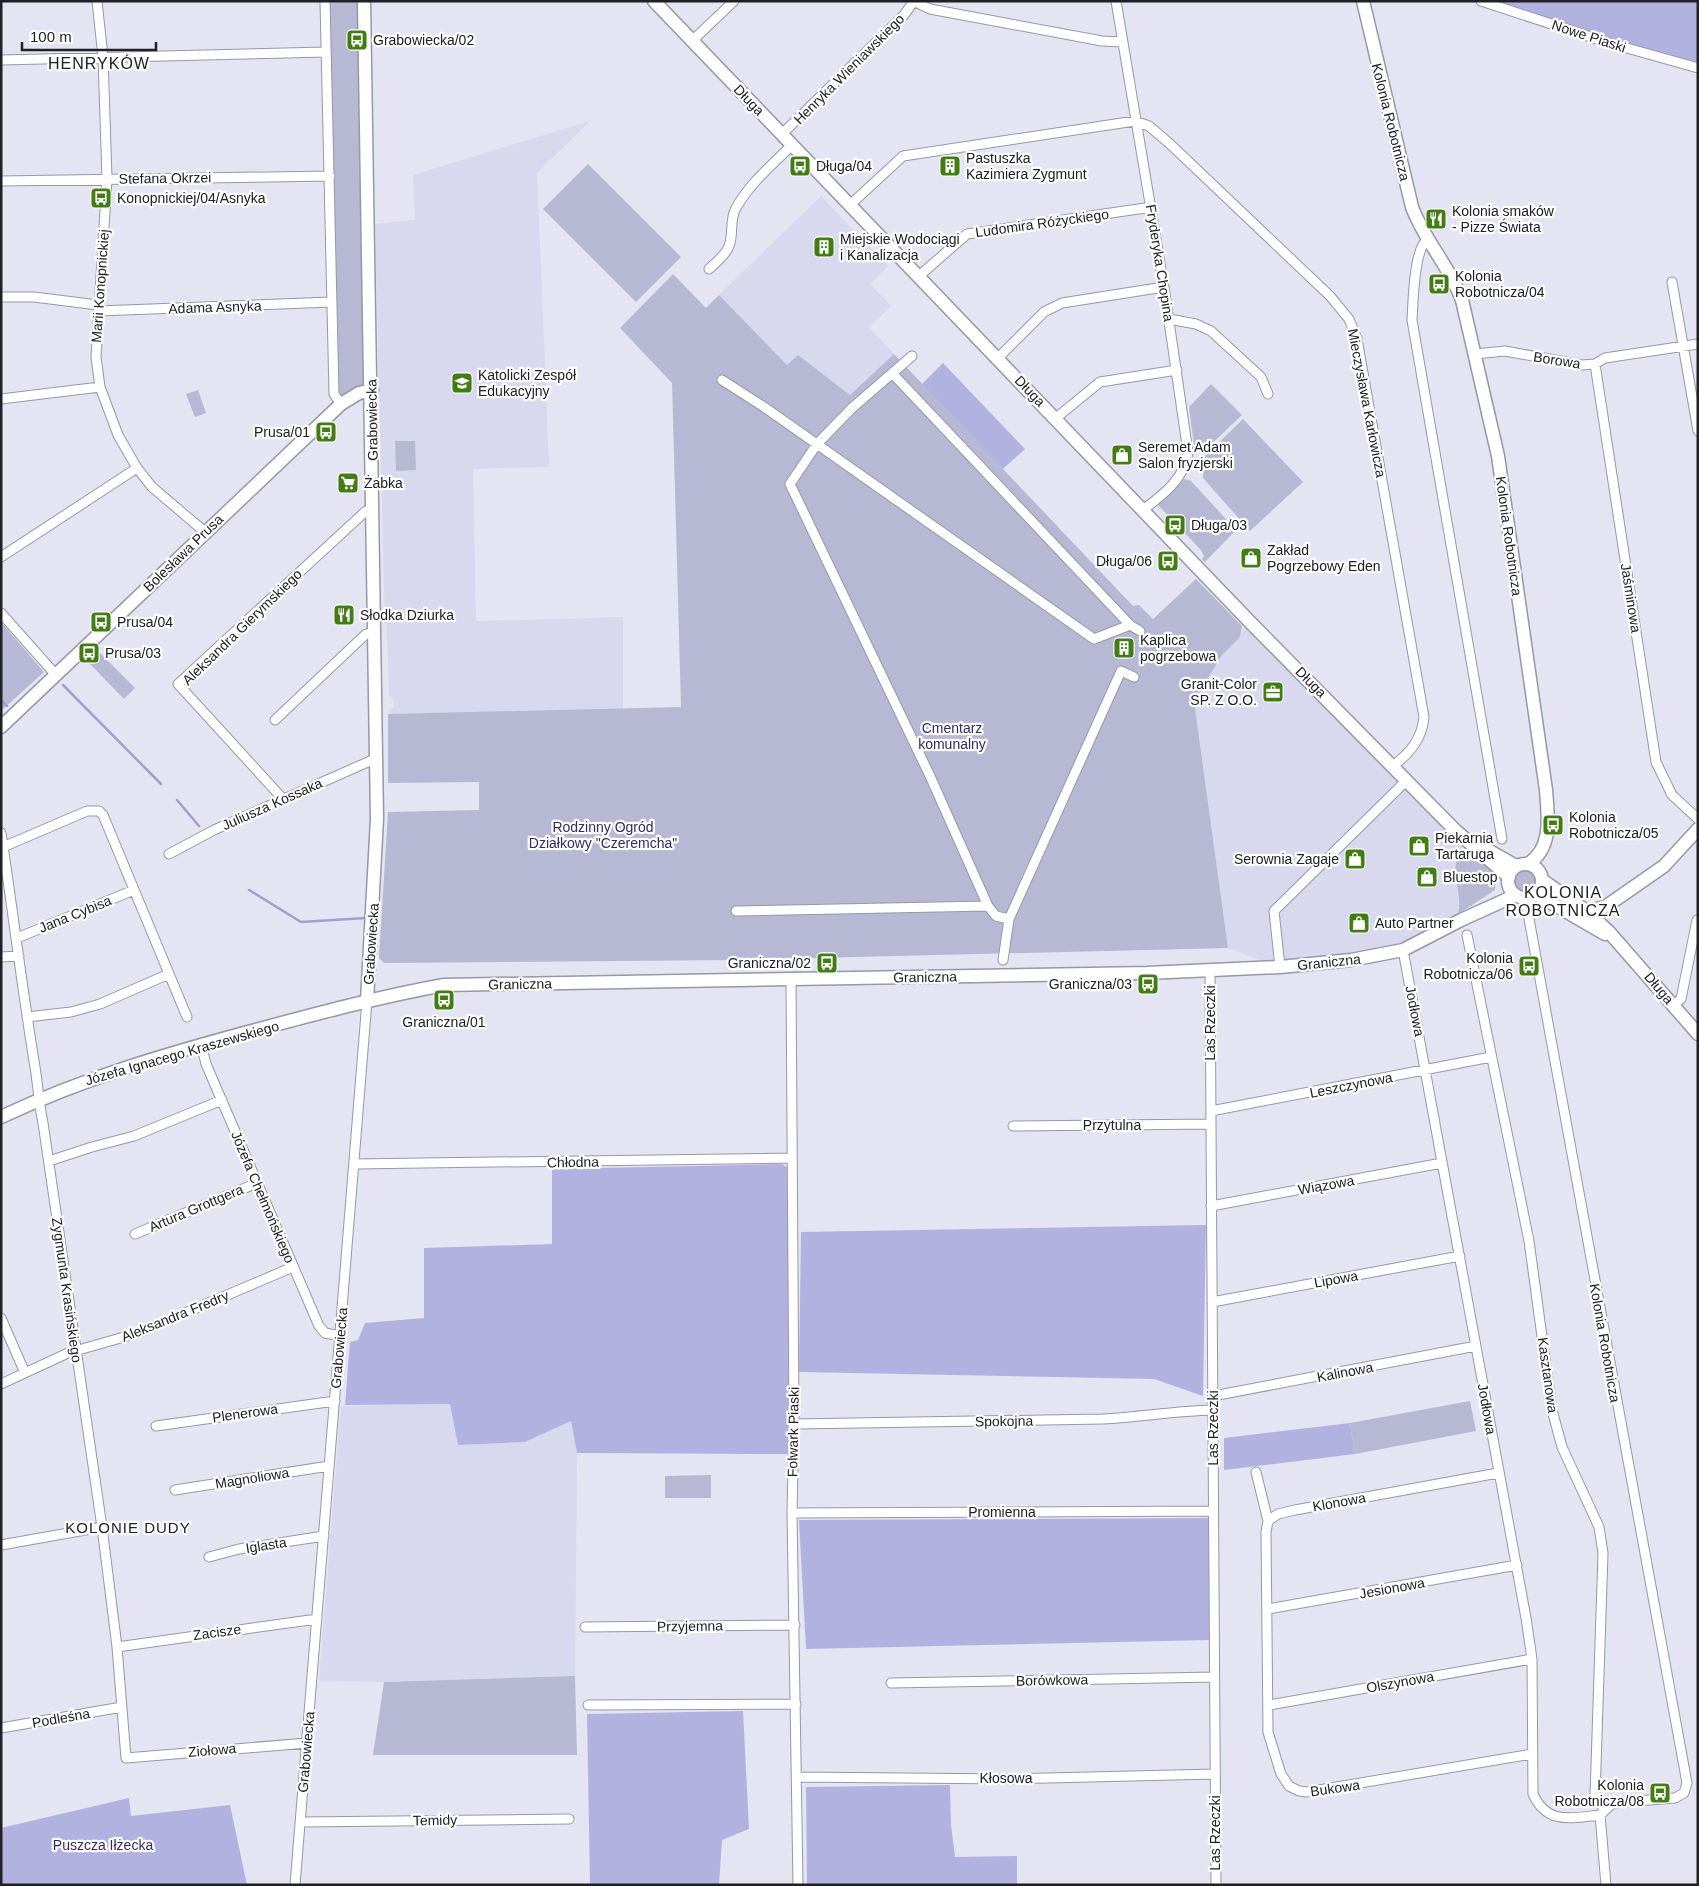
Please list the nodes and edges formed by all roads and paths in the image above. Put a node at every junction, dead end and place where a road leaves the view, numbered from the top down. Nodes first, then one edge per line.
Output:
1 (97, 1) edge
2 (325, 1) edge
3 (364, 1) edge
4 (654, 1) edge
5 (734, 1) edge
6 (914, 1) edge
7 (1116, 1) edge
8 (1363, 1) edge
9 (1481, 1) edge
10 (692, 41) junction
11 (1122, 42) junction
12 (326, 52) junction
13 (103, 57) junction
14 (1, 60) edge
15 (1698, 68) edge
16 (1135, 121) junction
17 (782, 134) junction
18 (792, 145) junction
19 (330, 176) junction
20 (107, 179) junction
21 (1, 182) edge
22 (850, 205) junction
23 (1152, 208) junction
24 (1427, 240) junction
25 (710, 269) dead end
26 (919, 276) junction
27 (1672, 282) dead end
28 (1164, 286) junction
29 (1, 297) edge
30 (332, 302) junction
31 (98, 308) junction
32 (1169, 318) junction
33 (1698, 344) edge
34 (1684, 346) junction
35 (1475, 354) junction
36 (912, 356) dead end
37 (998, 358) junction
38 (1595, 364) junction
39 (1177, 370) junction
40 (892, 373) junction
41 (722, 380) dead end
42 (100, 387) junction
43 (372, 390) junction
44 (1268, 394) dead end
45 (1, 399) edge
46 (341, 404) junction
47 (1056, 418) junction
48 (1698, 431) edge
49 (817, 444) junction
50 (137, 468) junction
51 (373, 510) junction
52 (1144, 510) junction
53 (205, 532) junction
54 (1, 557) edge
55 (1, 613) edge
56 (1130, 626) junction
57 (1140, 631) dead end
58 (375, 633) junction
59 (56, 675) junction
60 (1134, 676) dead end
61 (275, 720) dead end
62 (1, 728) edge
63 (376, 758) junction
64 (1392, 766) junction
65 (1406, 781) junction
66 (283, 799) junction
67 (1698, 819) edge
68 (1698, 829) edge
69 (1, 834) edge
70 (1502, 838) dead end
71 (1468, 840) junction
72 (1544, 844) junction
73 (3, 847) junction
74 (169, 854) dead end
75 (1522, 865) junction
76 (1655, 873) junction
77 (1541, 876) junction
78 (134, 890) junction
79 (1519, 890) junction
80 (1608, 905) junction
81 (988, 906) junction
82 (1584, 909) junction
83 (736, 910) dead end
84 (1566, 911) junction
85 (1009, 919) junction
86 (1697, 920) edge
87 (1606, 928) junction
88 (1467, 936) dead end
89 (17, 938) junction
90 (1619, 943) junction
91 (1403, 950) junction
92 (19, 956) junction
93 (1, 957) edge
94 (1003, 960) dead end
95 (1280, 967) junction
96 (1210, 972) junction
97 (169, 974) junction
98 (791, 979) junction
99 (367, 1001) junction
100 (1673, 1005) junction
101 (26, 1017) junction
102 (187, 1017) dead end
103 (1698, 1034) edge
104 (201, 1044) junction
105 (1491, 1058) junction
106 (1426, 1070) junction
107 (38, 1100) junction
108 (222, 1100) junction
109 (1210, 1111) junction
110 (1, 1117) edge
111 (1210, 1124) junction
112 (1013, 1126) dead end
113 (792, 1158) junction
114 (49, 1161) junction
115 (1442, 1163) junction
116 (354, 1164) junction
117 (257, 1183) junction
118 (1211, 1206) junction
119 (135, 1234) dead end
120 (1460, 1256) junction
121 (293, 1267) junction
122 (1212, 1302) junction
123 (1, 1318) edge
124 (340, 1336) junction
125 (1476, 1346) junction
126 (76, 1350) junction
127 (25, 1373) junction
128 (1, 1384) edge
129 (1213, 1396) junction
130 (335, 1401) junction
131 (1212, 1410) junction
132 (794, 1424) junction
133 (156, 1426) dead end
134 (329, 1466) junction
135 (1256, 1472) dead end
136 (1498, 1473) junction
137 (175, 1490) dead end
138 (1213, 1511) junction
139 (792, 1513) junction
140 (1268, 1521) junction
141 (102, 1527) junction
142 (324, 1536) junction
143 (1, 1545) edge
144 (209, 1556) dead end
145 (1517, 1565) junction
146 (1268, 1609) junction
147 (317, 1619) junction
148 (795, 1624) junction
149 (586, 1627) dead end
150 (117, 1647) junction
151 (1532, 1659) junction
152 (1214, 1677) junction
153 (891, 1683) dead end
154 (796, 1704) junction
155 (588, 1705) dead end
156 (1269, 1705) junction
157 (122, 1707) junction
158 (1, 1728) edge
159 (307, 1743) junction
160 (126, 1749) joint
161 (1532, 1754) junction
162 (1215, 1774) junction
163 (797, 1777) junction
164 (1602, 1812) junction
165 (569, 1819) dead end
166 (300, 1822) junction
167 (295, 1885) edge
168 (798, 1885) edge
169 (1216, 1885) edge
170 (1606, 1885) edge

1 - 13 street, Marii Konopnickiej
2 - 12 street
3 - 43 street, Grabowiecka
4 - 10 street, Długa
5 - 10 street
6 - 11 street, Henryka Wieniawskiego
6 - 17 street, Henryka Wieniawskiego
7 - 11 street, Fryderyka Chopina
8 - 24 street, Kolonia Robotnicza
9 - 15 street, Nowe Piaski
10 - 17 street, Długa
11 - 16 street, Fryderyka Chopina
12 - 13 street
12 - 19 street
13 - 14 street
13 - 20 street, Marii Konopnickiej
16 - 22 street
16 - 23 street, Fryderyka Chopina
16 - 64 street, Mieczysława Karłowicza
17 - 18 street, Długa
18 - 22 street, Długa
18 - 25 street
19 - 20 street, Stefana Okrzei
19 - 30 street
20 - 21 street, Stefana Okrzei
20 - 31 street, Marii Konopnickiej
22 - 26 street, Długa
23 - 26 street, Ludomira Różyckiego
23 - 28 street, Fryderyka Chopina
24 - 35 street, Kolonia Robotnicza
24 - 70 street
26 - 37 street, Długa
27 - 34 street
28 - 32 street, Fryderyka Chopina
28 - 37 street
29 - 31 street, Adama Asnyka
30 - 31 street, Adama Asnyka
30 - 46 street
31 - 42 street, Marii Konopnickiej
32 - 39 street, Fryderyka Chopina
32 - 44 street
33 - 34 street, Borowa
34 - 38 street, Borowa
34 - 48 street
35 - 38 street, Borowa
35 - 72 street, Kolonia Robotnicza
36 - 40 street
37 - 47 street, Długa
38 - 67 street, Jaśminowa
39 - 47 street
39 - 52 street, Fryderyka Chopina
40 - 49 street
40 - 56 street
41 - 49 street
42 - 45 street
42 - 50 street, Marii Konopnickiej
43 - 46 street, Bolesława Prusa
43 - 51 street, Grabowiecka
46 - 53 street, Bolesława Prusa
47 - 52 street, Długa
49 - 56 street
49 - 81 street
50 - 53 street, Marii Konopnickiej
50 - 54 street
51 - 58 street, Grabowiecka
51 - 66 street, Aleksandra Gierymskiego
52 - 64 street, Długa
53 - 59 street, Bolesława Prusa
55 - 59 street
56 - 57 street
58 - 61 street
58 - 63 street, Grabowiecka
59 - 62 street, Bolesława Prusa
60 - 85 street
63 - 66 street, Juliusza Kossaka
63 - 99 street, Grabowiecka
64 - 65 street, Długa
65 - 71 street, Długa
65 - 95 street
66 - 74 street, Juliusza Kossaka
68 - 76 street
69 - 73 street, Zygmunta Krasińskiego
71 - 75 street, Długa
71 - 79 street, Długa
72 - 75 street
72 - 77 street, Kolonia Robotnicza
73 - 78 street
73 - 89 street, Zygmunta Krasińskiego
75 - 77 street, Długa
75 - 79 street
76 - 80 street
76 - 82 street
77 - 79 street, Kolonia Robotnicza
77 - 82 street, Długa
78 - 89 street, Jana Cybisa
78 - 97 street
79 - 84 street, Długa
79 - 91 street, Graniczna
79 - 164 street, Kolonia Robotnicza
80 - 82 street
80 - 87 street
81 - 83 street
81 - 85 street
82 - 84 street
82 - 87 street, Długa
84 - 90 street, Długa
85 - 94 street
86 - 100 street
87 - 90 street, Długa
88 - 105 street, Kasztanowa
89 - 92 street, Zygmunta Krasińskiego
90 - 100 street, Długa
91 - 95 street, Graniczna
91 - 106 street, Jodłowa
92 - 93 street
92 - 101 street, Zygmunta Krasińskiego
95 - 96 street, Graniczna
96 - 98 street, Graniczna
96 - 109 street, Las Rzeczki
97 - 101 street
97 - 102 street
98 - 99 street, Graniczna
98 - 113 street, Folwark Piaski
99 - 104 street, Józefa Ignacego Kraszewskiego
99 - 116 street, Grabowiecka
100 - 103 street, Długa
101 - 107 street, Zygmunta Krasińskiego
104 - 107 street, Józefa Ignacego Kraszewskiego
104 - 108 street, Józefa Chełmońskiego
105 - 106 street, Leszczynowa
105 - 164 street, Kasztanowa
106 - 109 street, Leszczynowa
106 - 115 street, Jodłowa
107 - 110 street, Józefa Ignacego Kraszewskiego
107 - 114 street, Zygmunta Krasińskiego
108 - 114 street
108 - 117 street, Józefa Chełmońskiego
109 - 111 street, Las Rzeczki
111 - 112 street, Przytulna
111 - 118 street, Las Rzeczki
113 - 116 street, Chłodna
113 - 132 street, Folwark Piaski
114 - 126 street, Zygmunta Krasińskiego
115 - 118 street, Wiązowa
115 - 120 street, Jodłowa
116 - 124 street, Grabowiecka
117 - 119 street, Artura Grottgera
117 - 121 street, Józefa Chełmońskiego
118 - 122 street, Las Rzeczki
120 - 122 street, Lipowa
120 - 125 street, Jodłowa
121 - 124 street, Józefa Chełmońskiego
121 - 126 street, Aleksandra Fredry
122 - 129 street, Las Rzeczki
123 - 127 street
124 - 130 street, Grabowiecka
125 - 129 street, Kalinowa
125 - 136 street, Jodłowa
126 - 127 street, Aleksandra Fredry
126 - 141 street, Zygmunta Krasińskiego
127 - 128 street, Aleksandra Fredry
129 - 131 street, Las Rzeczki
130 - 133 street, Plenerowa
130 - 134 street, Grabowiecka
131 - 132 street, Spokojna
131 - 138 street, Las Rzeczki
132 - 139 street, Folwark Piaski
134 - 137 street, Magnoliowa
134 - 142 street, Grabowiecka
135 - 140 street
136 - 140 street, Klonowa
136 - 145 street, Jodłowa
138 - 139 street, Promienna
138 - 152 street, Las Rzeczki
139 - 148 street, Folwark Piaski
140 - 146 street
141 - 143 street
141 - 150 street, Zygmunta Krasińskiego
142 - 144 street, Iglasta
142 - 147 street, Grabowiecka
145 - 146 street, Jesionowa
145 - 151 street, Jodłowa
146 - 156 street, Bukowa
147 - 150 street, Zacisze
147 - 159 street, Grabowiecka
148 - 149 street, Przyjemna
148 - 154 street, Folwark Piaski
150 - 157 street, Zygmunta Krasińskiego
151 - 156 street, Olszynowa
151 - 161 street, Jodłowa
152 - 153 street, Borówkowa
152 - 162 street, Las Rzeczki
154 - 155 street
154 - 163 street, Folwark Piaski
156 - 161 street, Bukowa
157 - 158 street, Podleśna
157 - 160 street, Zygmunta Krasińskiego
159 - 160 street, Ziołowa
159 - 166 street, Grabowiecka
161 - 164 street, Jodłowa
162 - 163 street, Kłosowa
162 - 169 street, Las Rzeczki
163 - 168 street, Folwark Piaski
164 - 170 street, Kasztanowa
165 - 166 street, Temidy
166 - 167 street, Grabowiecka

